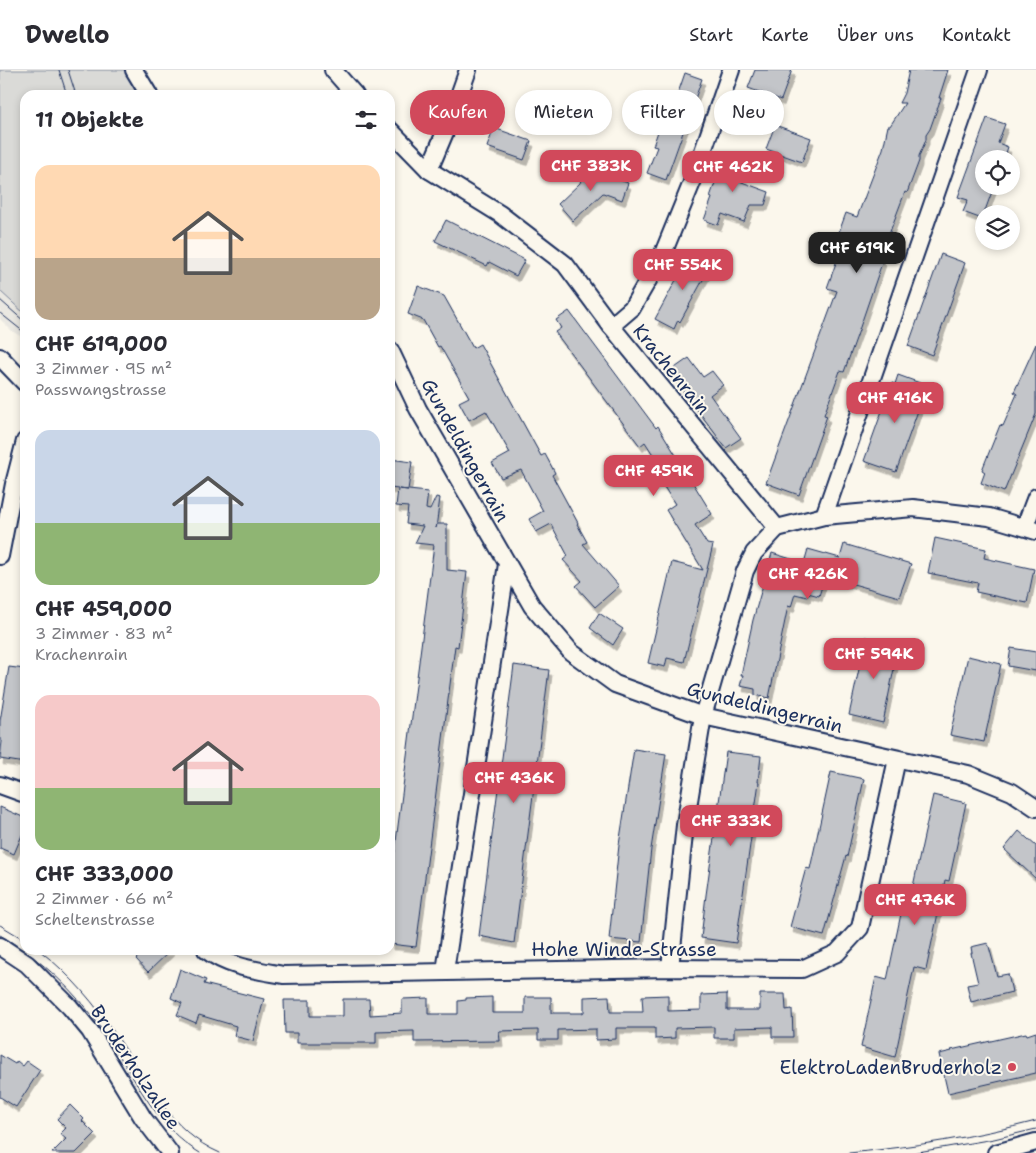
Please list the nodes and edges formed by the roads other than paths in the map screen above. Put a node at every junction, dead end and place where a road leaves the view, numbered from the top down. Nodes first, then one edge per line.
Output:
1 (134, 70) edge
2 (333, 70) edge
3 (468, 70) edge
4 (731, 70) edge
5 (979, 70) edge
6 (146, 90) edge
7 (351, 90) edge
8 (395, 135) edge
9 (429, 170) junction
10 (611, 326) junction
11 (0, 357) edge
12 (395, 361) edge
13 (20, 378) edge
14 (20, 461) edge
15 (1036, 498) edge
16 (824, 516) junction
17 (777, 528) junction
18 (1030, 529) edge
19 (0, 556) edge
20 (507, 564) junction
21 (703, 716) junction
22 (897, 759) junction
23 (0, 785) edge
24 (20, 792) edge
25 (1036, 808) edge
26 (0, 946) edge
27 (212, 955) edge
28 (670, 968) junction
29 (445, 971) junction
30 (1036, 1142) edge
31 (170, 1153) edge
32 (996, 1153) edge

1 - 6 street
2 - 7 street
3 - 9 street
4 - 10 street
5 - 16 street
8 - 9 street, Krachenrain
9 - 10 street, Krachenrain
10 - 17 street, Krachenrain
11 - 13 street
12 - 20 street, Gundeldingerrain
14 - 19 street
15 - 18 street
16 - 17 street
16 - 18 street
17 - 21 street
20 - 21 street, Gundeldingerrain
20 - 29 street
21 - 22 street, Gundeldingerrain
21 - 28 street
22 - 25 street, Gundeldingerrain
22 - 28 street, Hohe Winde-Strasse
23 - 24 street
26 - 31 street, Bruderholzallee
27 - 29 street, Hohe Winde-Strasse
28 - 29 street, Hohe Winde-Strasse
30 - 32 street

